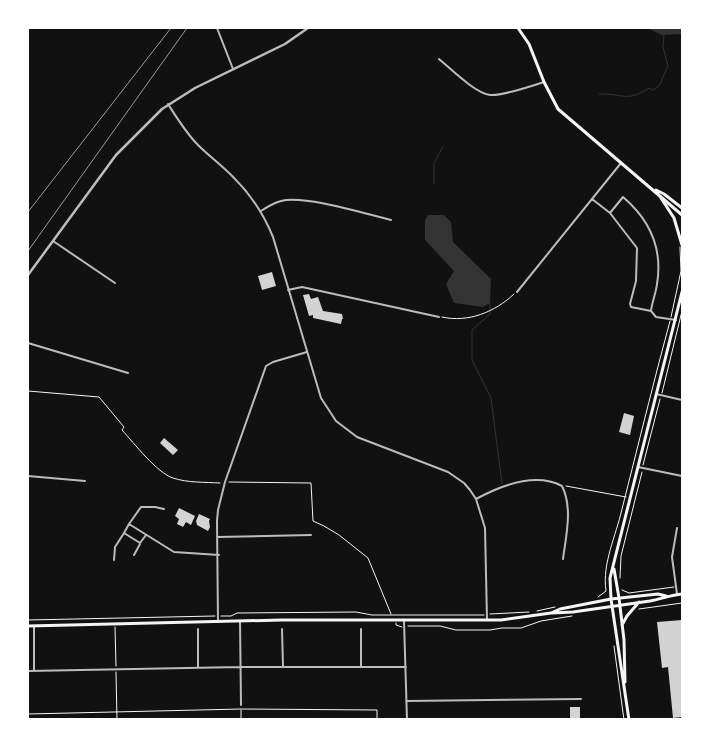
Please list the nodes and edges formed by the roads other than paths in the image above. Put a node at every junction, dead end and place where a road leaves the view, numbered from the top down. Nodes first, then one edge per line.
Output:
1 (217, 28) edge
2 (308, 28) edge
3 (518, 28) edge
4 (439, 59) dead end
5 (233, 69) junction
6 (544, 82) junction
7 (168, 104) junction
8 (621, 163) junction
9 (654, 189) junction
10 (592, 198) junction
11 (661, 198) junction
12 (682, 208) edge
13 (261, 211) junction
14 (610, 213) junction
15 (682, 215) edge
16 (391, 220) dead end
17 (53, 240) junction
18 (681, 245) edge
19 (28, 275) edge
20 (115, 283) dead end
21 (288, 290) junction
22 (517, 292) road end
23 (682, 292) edge
24 (651, 311) junction
25 (439, 317) road end
26 (676, 320) junction
27 (28, 343) edge
28 (307, 352) junction
29 (128, 373) dead end
30 (656, 394) junction
31 (682, 400) edge
32 (638, 467) junction
33 (28, 476) edge
34 (682, 476) edge
35 (86, 481) dead end
36 (476, 499) junction
37 (164, 509) dead end
38 (129, 524) junction
39 (678, 528) dead end
40 (124, 533) junction
41 (146, 535) junction
42 (311, 535) dead end
43 (217, 537) junction
44 (140, 543) junction
45 (134, 555) dead end
46 (219, 555) junction
47 (563, 559) dead end
48 (114, 560) dead end
49 (614, 569) junction
50 (678, 594) junction
51 (682, 594) edge
52 (666, 596) junction
53 (619, 598) junction
54 (611, 599) junction
55 (640, 602) junction
56 (620, 604) junction
57 (612, 606) junction
58 (551, 613) junction
59 (486, 620) junction
60 (240, 621) junction
61 (404, 621) junction
62 (218, 622) junction
63 (28, 626) edge
64 (34, 626) junction
65 (622, 626) junction
66 (198, 629) dead end
67 (282, 629) dead end
68 (361, 629) dead end
69 (240, 667) junction
70 (283, 667) junction
71 (360, 667) junction
72 (406, 667) junction
73 (198, 668) junction
74 (28, 671) edge
75 (34, 671) junction
76 (625, 685) junction
77 (582, 699) dead end
78 (406, 702) junction
79 (241, 705) road end
80 (407, 720) edge
81 (629, 720) edge

1 - 5 street
2 - 5 street
3 - 6 main road
4 - 6 street
5 - 7 street
6 - 8 main road
7 - 13 street
7 - 17 street
8 - 9 main road
8 - 10 street
9 - 11 main road
9 - 12 main road
10 - 14 street
10 - 22 street
11 - 15 main road
11 - 18 main road
13 - 16 street
13 - 21 street
14 - 24 street
14 - 24 street
17 - 19 street
17 - 20 street
21 - 25 street
21 - 28 street
23 - 26 main road
24 - 26 street
26 - 30 main road
27 - 29 street
28 - 36 street
28 - 43 street
30 - 31 street
30 - 32 main road
32 - 34 street
32 - 49 main road
33 - 35 street
36 - 47 street
36 - 59 street
37 - 38 street
38 - 40 street
38 - 41 street
39 - 50 street
40 - 44 street
40 - 48 street
41 - 44 street
41 - 46 street
42 - 43 street
43 - 46 street
44 - 45 street
46 - 62 street
49 - 53 main road
49 - 54 main road
50 - 51 main road
50 - 52 main road
52 - 53 main road
52 - 55 main road
53 - 54 main road
53 - 56 main road
54 - 57 main road
54 - 58 main road
55 - 56 main road
55 - 65 main road
56 - 57 main road
56 - 65 main road
57 - 58 main road
57 - 76 main road
58 - 59 main road
59 - 61 main road
60 - 61 main road
60 - 62 main road
60 - 69 street
61 - 72 street
62 - 64 main road
63 - 64 main road
64 - 75 street
65 - 76 main road
66 - 73 street
67 - 70 street
68 - 71 street
69 - 70 street
69 - 73 street
69 - 79 street
70 - 71 street
71 - 72 street
72 - 78 street
73 - 75 street
74 - 75 street
76 - 81 main road
77 - 78 street
78 - 80 street

